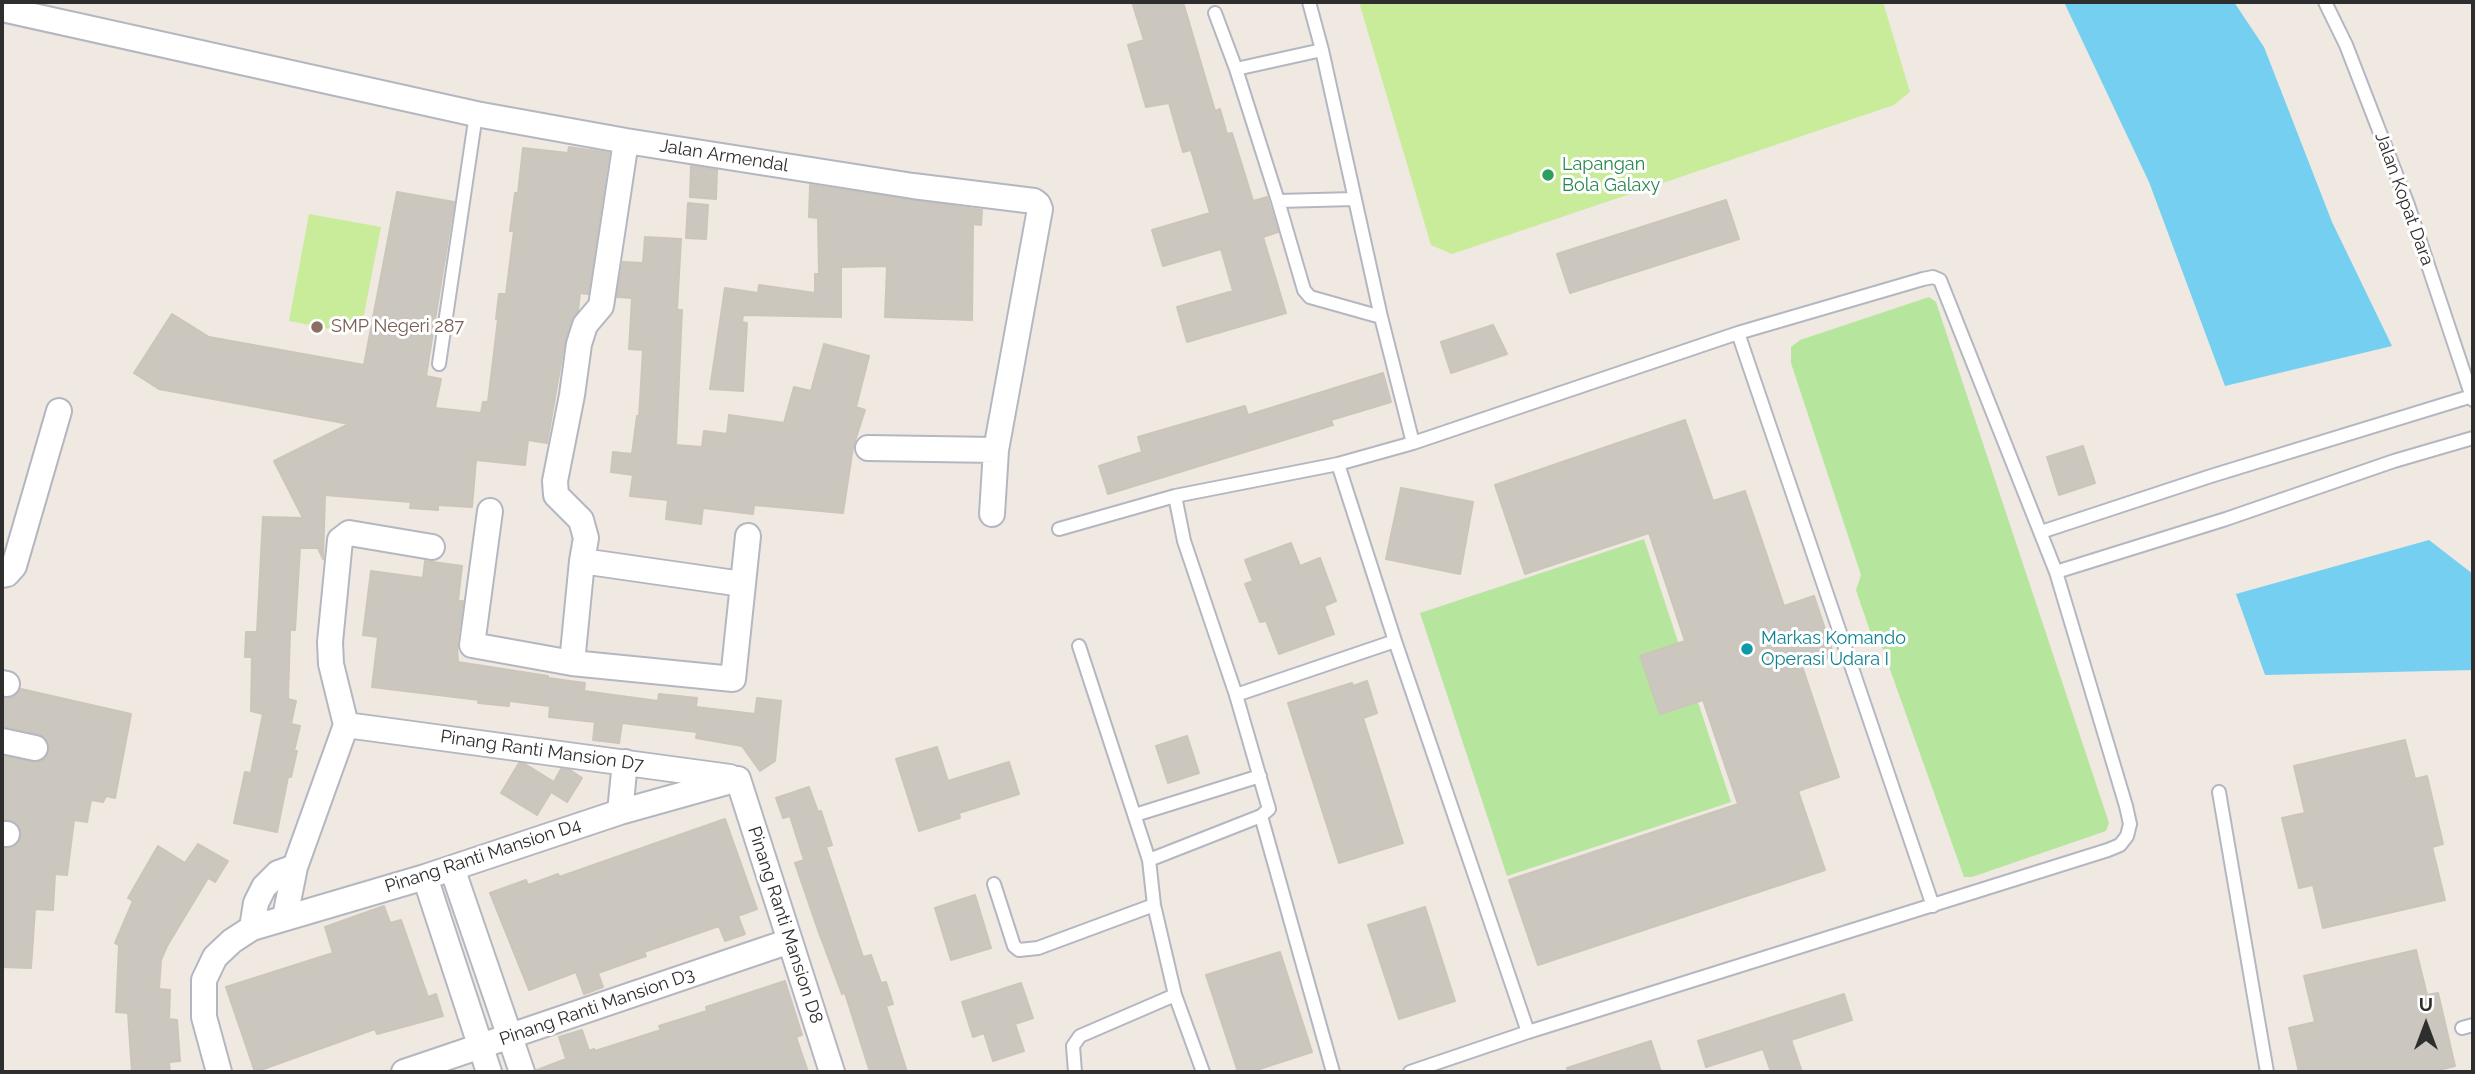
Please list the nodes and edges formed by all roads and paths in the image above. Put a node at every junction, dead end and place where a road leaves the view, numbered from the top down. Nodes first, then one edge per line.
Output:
1 (1309, 2) edge
2 (2325, 2) edge
3 (2, 9) edge
4 (1215, 13) dead end
5 (1322, 50) junction
6 (1236, 69) junction
7 (476, 114) junction
8 (626, 141) junction
9 (1354, 199) junction
10 (1278, 201) junction
11 (1381, 317) junction
12 (1738, 333) junction
13 (439, 364) dead end
14 (2473, 398) edge
15 (59, 411) dead end
16 (2473, 438) edge
17 (1413, 443) junction
18 (868, 448) dead end
19 (996, 450) junction
20 (1338, 464) junction
21 (1175, 496) junction
22 (490, 510) dead end
23 (992, 514) dead end
24 (1059, 529) dead end
25 (2041, 532) junction
26 (748, 536) dead end
27 (432, 547) dead end
28 (582, 561) junction
29 (2056, 572) junction
30 (2, 575) edge
31 (743, 584) junction
32 (1395, 641) junction
33 (1079, 646) dead end
34 (572, 663) junction
35 (1236, 695) junction
36 (346, 725) junction
37 (2, 741) edge
38 (35, 748) dead end
39 (625, 762) junction
40 (1260, 776) junction
41 (737, 779) junction
42 (2219, 792) dead end
43 (621, 812) junction
44 (1135, 815) junction
45 (1261, 816) junction
46 (1149, 860) junction
47 (295, 867) junction
48 (452, 868) junction
49 (425, 877) junction
50 (994, 884) dead end
51 (1154, 905) junction
52 (1933, 906) junction
53 (285, 917) junction
54 (242, 934) junction
55 (790, 941) junction
56 (1175, 995) junction
57 (1528, 1032) junction
58 (510, 1036) junction
59 (481, 1046) junction
60 (219, 1072) edge
61 (404, 1072) edge
62 (489, 1072) edge
63 (522, 1072) edge
64 (832, 1072) edge
65 (1075, 1072) edge
66 (1203, 1072) edge
67 (1334, 1072) edge
68 (1410, 1072) edge
69 (2267, 1072) edge

1 - 5 lane
2 - 14 lane, Jalan Kopat Dara
3 - 7 street, Jalan Armendal
4 - 6 lane
5 - 6 lane
5 - 9 lane
6 - 10 lane
7 - 8 street, Jalan Armendal
7 - 13 lane
8 - 19 street, Jalan Armendal
8 - 28 street
9 - 10 lane
9 - 11 lane
10 - 11 lane
11 - 17 lane
12 - 17 lane
12 - 25 lane
12 - 52 lane
14 - 25 lane
15 - 30 street
16 - 29 lane
17 - 20 lane
18 - 19 street
19 - 23 street, Jalan Armendal
20 - 21 lane
20 - 32 lane
21 - 24 lane
21 - 35 lane
22 - 34 street
25 - 29 lane
26 - 31 street
27 - 36 street
28 - 31 street
28 - 34 street
29 - 52 lane
31 - 34 street
32 - 35 lane
32 - 57 lane
33 - 44 lane
35 - 40 lane
36 - 39 street, Pinang Ranti Mansion D7
36 - 47 street
37 - 38 street
39 - 41 street, Pinang Ranti Mansion D7
39 - 43 street
40 - 44 lane
40 - 45 lane
41 - 43 street, Pinang Ranti Mansion D4
41 - 55 street, Pinang Ranti Mansion D8
42 - 69 lane
43 - 48 street, Pinang Ranti Mansion D4
44 - 46 lane
45 - 46 lane
45 - 67 lane
46 - 51 lane
47 - 53 street
47 - 54 street
48 - 49 street, Pinang Ranti Mansion D4
48 - 58 street
49 - 53 street, Pinang Ranti Mansion D4
49 - 59 street
50 - 51 lane
51 - 56 lane
52 - 57 lane
53 - 54 street, Pinang Ranti Mansion D4
54 - 60 street
55 - 58 street, Pinang Ranti Mansion D3
55 - 64 street, Pinang Ranti Mansion D8
56 - 65 lane
56 - 66 lane
57 - 68 lane
58 - 59 street, Pinang Ranti Mansion D3
58 - 63 street
59 - 61 street, Pinang Ranti Mansion D3
59 - 62 street

